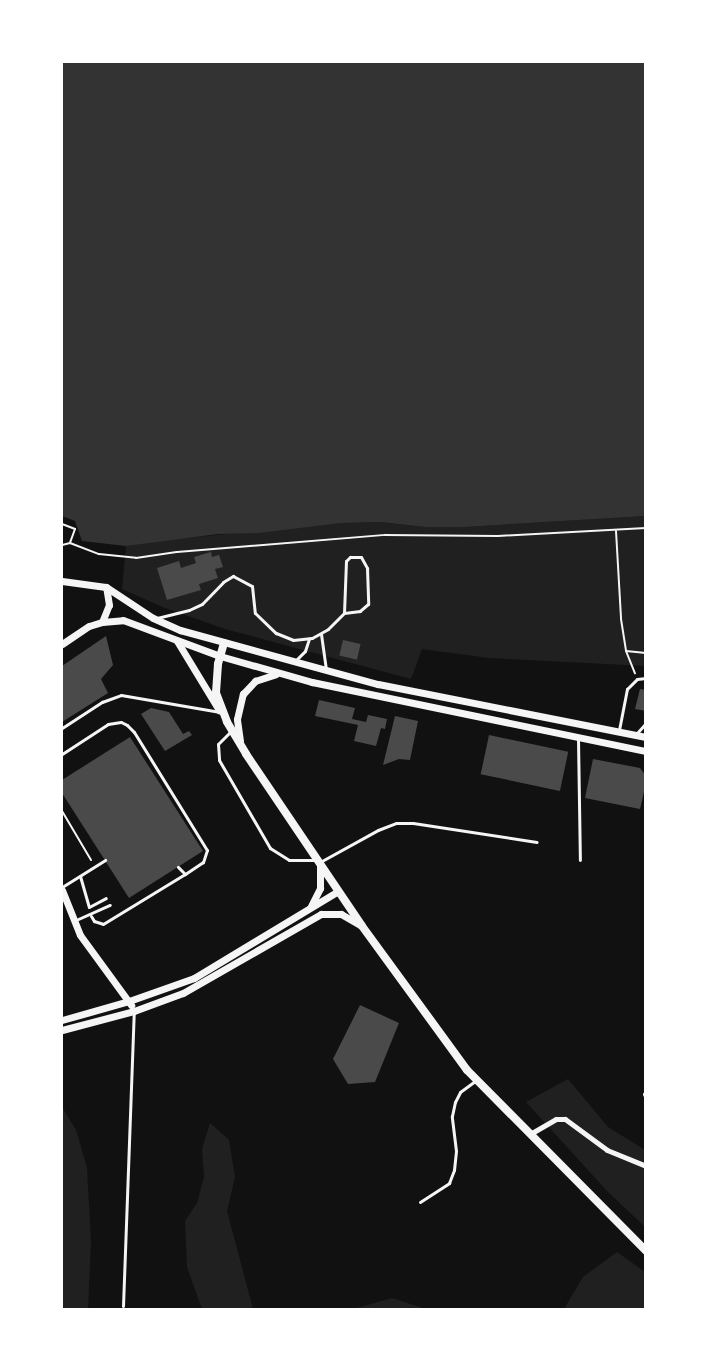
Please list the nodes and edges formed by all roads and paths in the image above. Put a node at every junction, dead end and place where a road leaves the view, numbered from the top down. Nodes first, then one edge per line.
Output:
1 (62, 524) edge
2 (645, 528) edge
3 (616, 531) junction
4 (70, 543) junction
5 (62, 545) edge
6 (62, 581) edge
7 (106, 587) junction
8 (344, 613) junction
9 (153, 618) junction
10 (102, 622) junction
11 (321, 634) junction
12 (309, 638) junction
13 (177, 641) junction
14 (224, 643) junction
15 (62, 644) edge
16 (626, 651) junction
17 (645, 653) edge
18 (220, 656) junction
19 (294, 662) junction
20 (327, 671) junction
21 (279, 673) junction
22 (637, 678) junction
23 (645, 678) edge
24 (221, 712) junction
25 (227, 722) junction
26 (645, 723) edge
27 (581, 725) junction
28 (62, 728) edge
29 (232, 730) junction
30 (618, 732) junction
31 (637, 735) junction
32 (645, 737) edge
33 (578, 738) junction
34 (240, 745) junction
35 (645, 751) edge
36 (62, 754) edge
37 (62, 811) edge
38 (537, 842) dead end
39 (580, 860) dead end
40 (105, 861) dead end
41 (318, 863) junction
42 (95, 866) junction
43 (178, 867) dead end
44 (185, 874) junction
45 (80, 876) junction
46 (62, 888) edge
47 (338, 891) junction
48 (106, 898) dead end
49 (110, 905) dead end
50 (309, 909) junction
51 (91, 915) junction
52 (75, 921) junction
53 (362, 926) junction
54 (129, 1001) junction
55 (134, 1011) junction
56 (62, 1020) edge
57 (62, 1030) edge
58 (477, 1080) junction
59 (529, 1135) junction
60 (645, 1166) edge
61 (420, 1202) dead end
62 (645, 1251) edge
63 (123, 1306) dead end

1 - 4 path
2 - 3 path
3 - 4 path
3 - 16 path
4 - 5 path
6 - 7 street
7 - 9 street
7 - 10 street
8 - 8 lane
8 - 11 lane
9 - 12 lane
9 - 14 street
10 - 13 street
10 - 15 street
11 - 12 lane
11 - 20 lane
12 - 19 lane
13 - 18 street
13 - 24 street
14 - 18 main road
14 - 19 street
16 - 17 path
16 - 22 path
18 - 21 street
18 - 25 main road
19 - 20 street
20 - 27 street
21 - 33 street
21 - 34 street
22 - 23 lane
22 - 30 lane
24 - 25 street
24 - 28 lane
25 - 29 main road
26 - 31 lane
27 - 30 street
27 - 33 street
29 - 34 main road
29 - 41 lane
30 - 31 street
31 - 32 street
33 - 35 street
33 - 39 lane
34 - 41 main road
36 - 44 lane
37 - 42 path
38 - 41 lane
40 - 42 lane
41 - 47 main road
41 - 50 street
42 - 45 lane
43 - 44 lane
44 - 51 lane
45 - 46 lane
45 - 48 lane
46 - 52 street
47 - 50 street
47 - 53 main road
49 - 51 lane
50 - 54 street
51 - 52 lane
52 - 54 street
53 - 55 street
53 - 58 main road
54 - 55 street
54 - 56 street
55 - 57 street
55 - 63 lane
58 - 59 main road
58 - 61 lane
59 - 60 street
59 - 62 main road

